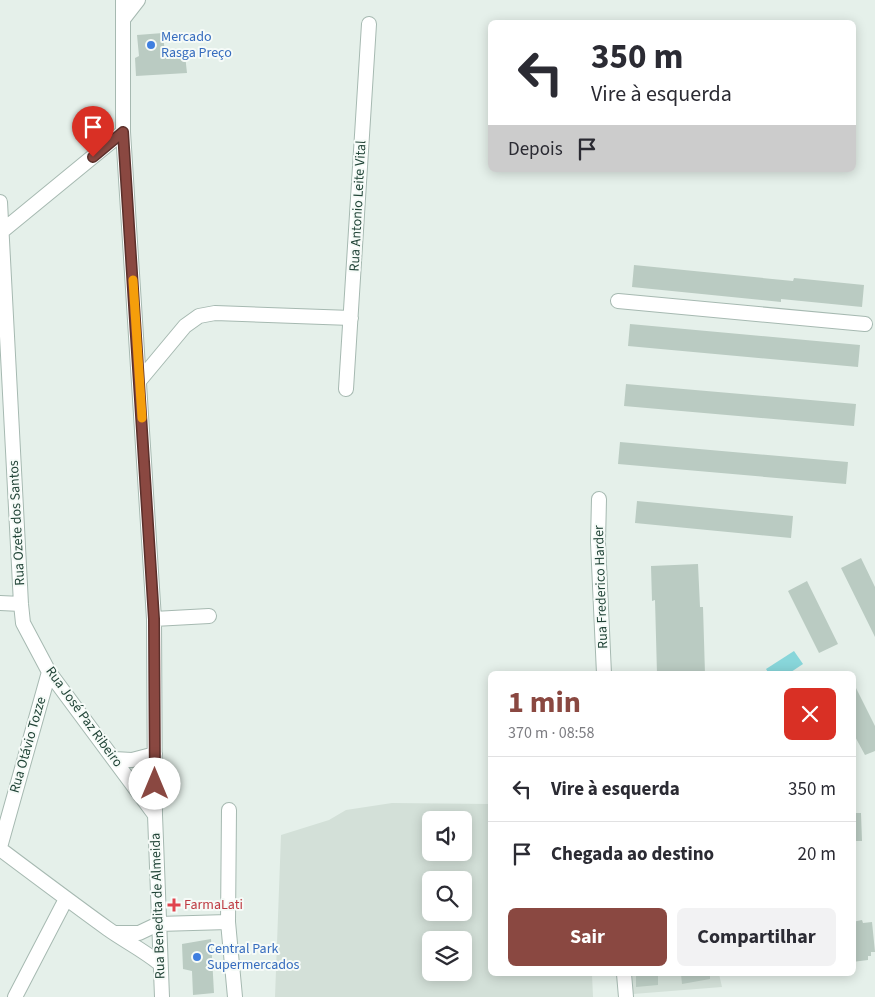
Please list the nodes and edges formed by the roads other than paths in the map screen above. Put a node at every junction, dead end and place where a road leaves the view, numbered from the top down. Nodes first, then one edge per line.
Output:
1 (122, 0) edge
2 (138, 0) edge
3 (124, 18) junction
4 (369, 24) dead end
5 (123, 132) junction
6 (0, 202) edge
7 (1, 232) junction
8 (618, 301) dead end
9 (351, 318) junction
10 (866, 324) dead end
11 (140, 380) junction
12 (346, 388) dead end
13 (599, 499) dead end
14 (0, 603) edge
15 (21, 604) junction
16 (209, 616) dead end
17 (154, 619) junction
18 (604, 671) edge
19 (49, 672) junction
20 (155, 754) junction
21 (114, 759) junction
22 (229, 810) dead end
23 (155, 815) junction
24 (0, 848) edge
25 (66, 899) junction
26 (228, 922) junction
27 (158, 924) junction
28 (114, 933) junction
29 (160, 963) junction
30 (624, 976) edge
31 (15, 997) edge
32 (162, 997) edge
33 (235, 997) edge
34 (626, 997) edge

1 - 3 street, Rua Benedita de Almeida
2 - 3 street
3 - 5 street, Rua Benedita de Almeida
4 - 9 street, Rua Antonio Leite Vital
5 - 7 street
5 - 11 street, Rua Benedita de Almeida
6 - 7 street, Rua Ozete dos Santos
7 - 15 street, Rua Ozete dos Santos
8 - 10 street
9 - 11 street
9 - 12 street, Rua Antonio Leite Vital
11 - 17 street, Rua Benedita de Almeida
13 - 18 street, Rua Frederico Harder
14 - 15 street
15 - 19 street, Rua José Paz Ribeiro
16 - 17 street
17 - 20 street, Rua Benedita de Almeida
19 - 21 street, Rua José Paz Ribeiro
19 - 24 street, Rua Otávio Tozze
20 - 21 street
20 - 23 street, Rua Benedita de Almeida
21 - 23 street, Rua José Paz Ribeiro
22 - 26 street
23 - 27 street, Rua Benedita de Almeida
24 - 25 street
25 - 28 street
25 - 31 street
26 - 27 street
26 - 33 street
27 - 28 street
27 - 29 street, Rua Benedita de Almeida
28 - 29 street
29 - 32 street, Rua Benedita de Almeida
30 - 34 street

